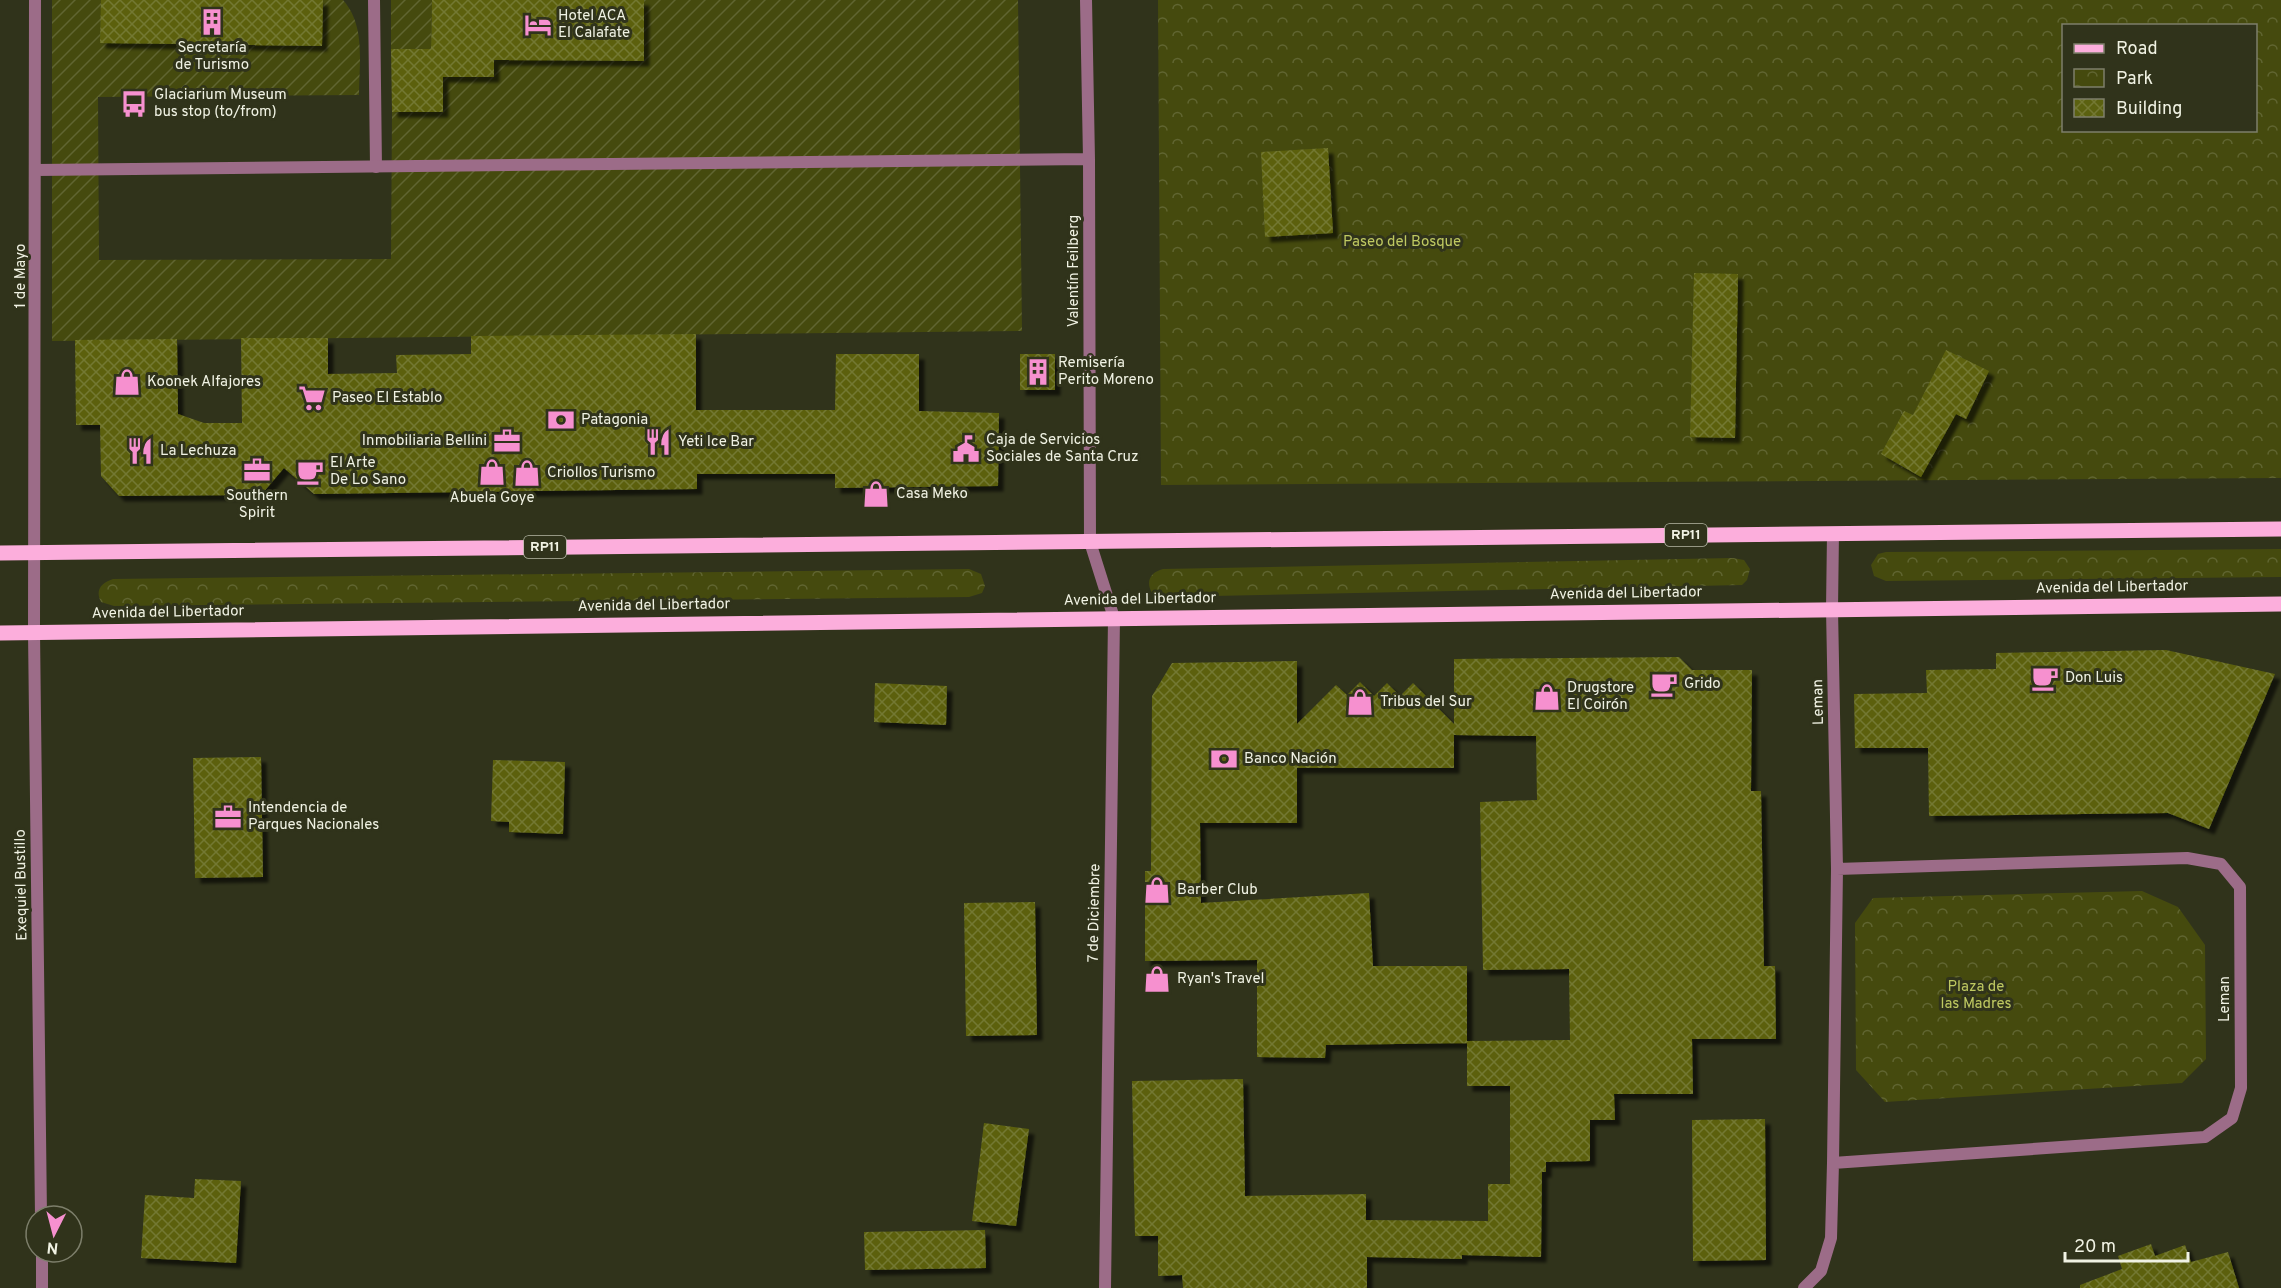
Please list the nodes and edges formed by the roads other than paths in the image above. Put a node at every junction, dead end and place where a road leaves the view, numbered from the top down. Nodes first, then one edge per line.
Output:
1 (35, 0) edge
2 (374, 0) edge
3 (1086, 0) edge
4 (1089, 159) junction
5 (376, 166) junction
6 (36, 170) junction
7 (2281, 529) edge
8 (1833, 533) junction
9 (1090, 542) junction
10 (0, 553) edge
11 (34, 553) junction
12 (2281, 604) edge
13 (1832, 609) junction
14 (1114, 618) junction
15 (34, 632) junction
16 (0, 633) edge
17 (1837, 869) junction
18 (1833, 1163) junction
19 (41, 1204) edge
20 (42, 1264) edge
21 (42, 1288) edge
22 (1105, 1288) edge
23 (1804, 1288) edge

1 - 6 street, 1 de Mayo
2 - 5 street
3 - 4 street, Valentín Feilberg
4 - 5 street
4 - 9 street, Valentín Feilberg
5 - 6 street
6 - 11 street, 1 de Mayo
7 - 8 main road, RP11
8 - 9 main road, RP11
8 - 13 street, Leman
9 - 11 main road, RP11
9 - 14 street, 7 de Diciembre
10 - 11 main road, RP11
11 - 15 street, Exequiel Bustillo
12 - 13 main road, Avenida del Libertador
13 - 14 main road, Avenida del Libertador
13 - 17 street, Leman
14 - 15 main road, Avenida del Libertador
14 - 22 street, 7 de Diciembre
15 - 16 main road, Avenida del Libertador
15 - 19 street, Exequiel Bustillo
17 - 18 street, Leman
17 - 18 street, Leman
18 - 23 street, Leman
20 - 21 street

